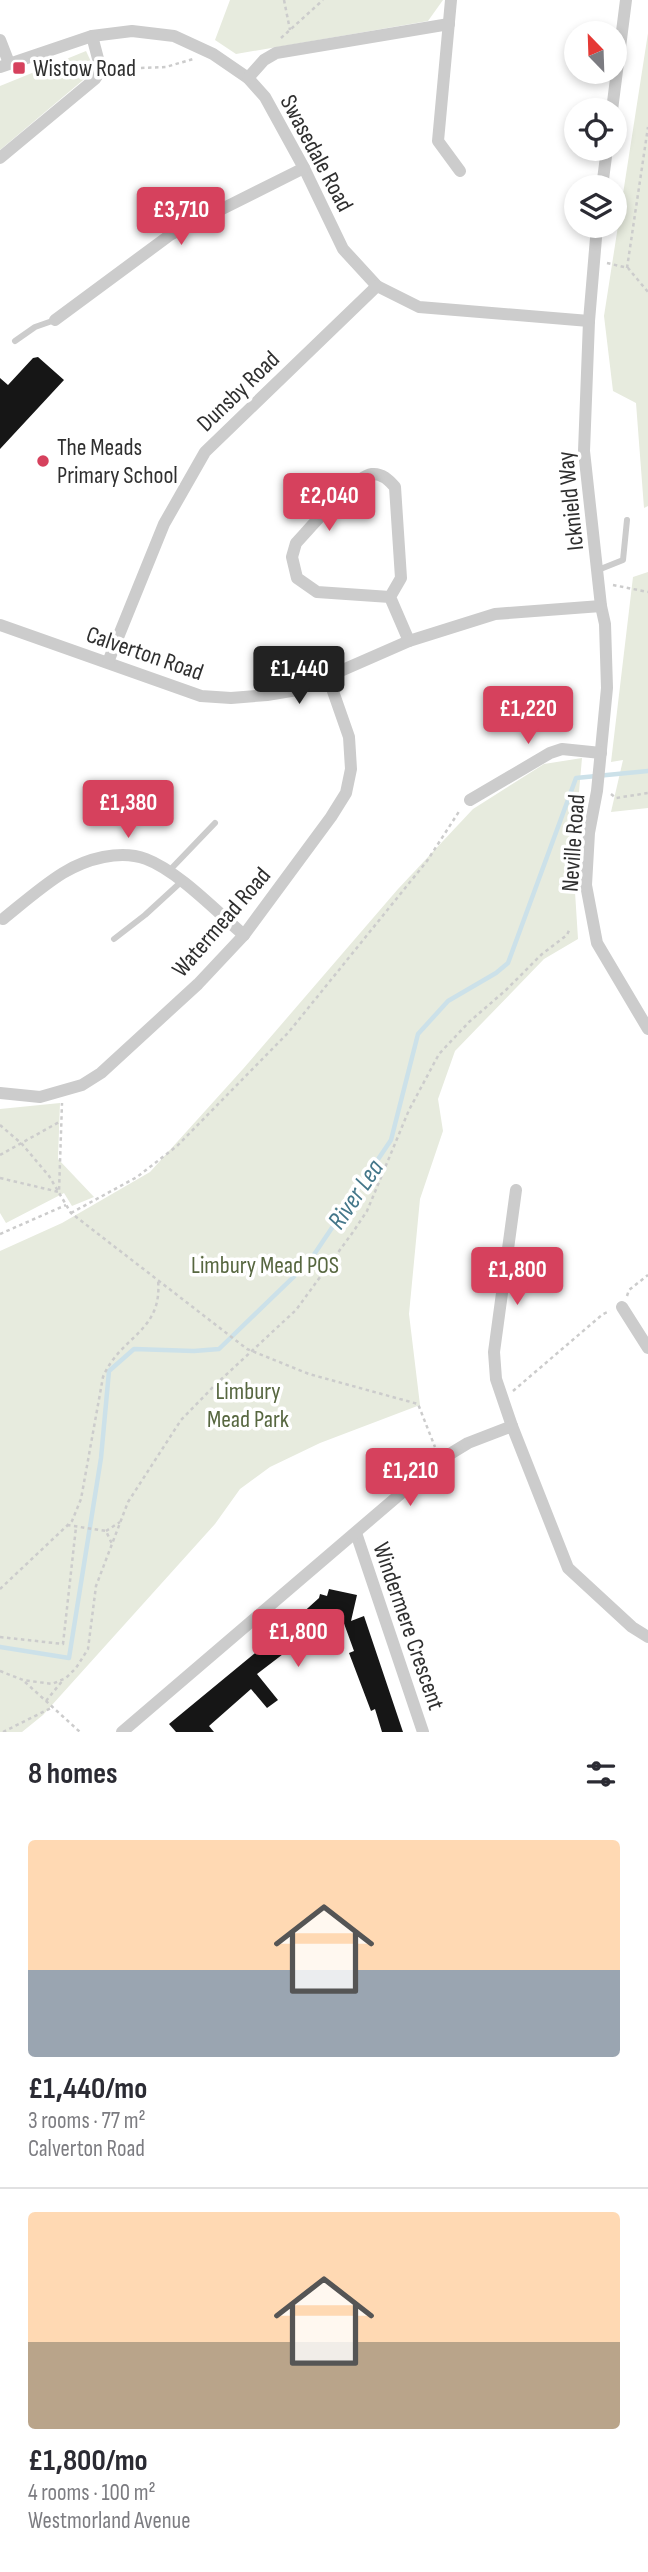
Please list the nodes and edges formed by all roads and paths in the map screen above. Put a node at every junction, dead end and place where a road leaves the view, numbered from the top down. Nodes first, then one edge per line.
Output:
1 (284, 0) edge
2 (323, 0) edge
3 (452, 0) edge
4 (626, 0) edge
5 (449, 23) junction
6 (290, 30) junction
7 (92, 36) junction
8 (0, 40) edge
9 (276, 53) junction
10 (213, 54) junction
11 (44, 61) dead end
12 (5, 65) edge
13 (101, 70) junction
14 (248, 78) junction
15 (614, 98) edge
16 (648, 127) edge
17 (0, 158) edge
18 (304, 168) junction
19 (460, 171) dead end
20 (596, 238) edge
21 (607, 263) dead end
22 (627, 268) junction
23 (377, 286) junction
24 (648, 292) edge
25 (55, 320) joint
26 (589, 321) junction
27 (15, 341) dead end
28 (627, 520) dead end
29 (598, 576) junction
30 (648, 592) edge
31 (390, 597) junction
32 (601, 606) junction
33 (0, 625) edge
34 (410, 641) junction
35 (108, 662) junction
36 (328, 677) junction
37 (601, 753) junction
38 (598, 771) joint
39 (603, 792) junction
40 (648, 793) edge
41 (470, 800) joint
42 (215, 822) dead end
43 (169, 871) junction
44 (181, 882) junction
45 (4, 919) dead end
46 (570, 929) dead end
47 (244, 935) junction
48 (114, 939) dead end
49 (648, 1029) edge
50 (63, 1092) junction
51 (0, 1093) edge
52 (61, 1121) junction
53 (0, 1125) edge
54 (22, 1144) junction
55 (0, 1155) edge
56 (0, 1178) edge
57 (516, 1190) dead end
58 (59, 1192) junction
59 (66, 1205) junction
60 (71, 1213) junction
61 (0, 1234) edge
62 (648, 1275) edge
63 (158, 1280) junction
64 (622, 1307) junction
65 (648, 1348) edge
66 (252, 1352) junction
67 (502, 1400) junction
68 (512, 1426) junction
69 (440, 1460) junction
70 (120, 1522) junction
71 (67, 1525) junction
72 (76, 1527) junction
73 (106, 1531) junction
74 (356, 1533) junction
75 (112, 1545) junction
76 (0, 1589) edge
77 (0, 1637) edge
78 (648, 1637) edge
79 (0, 1671) edge
80 (65, 1678) junction
81 (23, 1681) junction
82 (46, 1700) junction
83 (53, 1707) junction
84 (4, 1732) edge
85 (80, 1732) edge
86 (122, 1732) edge
87 (424, 1732) edge

1 - 6 path
2 - 6 path
3 - 5 street
4 - 15 street
5 - 9 street
5 - 19 street
6 - 9 path
7 - 10 street, Swasedale Road
7 - 12 street, Swasedale Road
7 - 13 street
8 - 12 street
9 - 14 street
10 - 13 path
10 - 14 street, Swasedale Road
11 - 13 path
13 - 17 street
14 - 18 street, Swasedale Road
16 - 22 path
18 - 23 street, Swasedale Road
18 - 25 street
20 - 26 street, Icknield Way
21 - 22 path
22 - 24 path
23 - 26 street, Swasedale Road
23 - 35 street, Dunsby Road
25 - 27 lane
26 - 29 street, Icknield Way
28 - 29 lane
29 - 30 path
29 - 32 street, Icknield Way
31 - 31 street
31 - 34 street
32 - 34 street, Calverton Road
32 - 37 street, Icknield Way
33 - 35 street, Calverton Road
34 - 36 street, Calverton Road
35 - 36 street, Calverton Road
36 - 47 street, Watermead Road
37 - 38 street, Icknield Way
37 - 41 street
38 - 39 street, Neville Road
39 - 40 path
39 - 49 street, Neville Road
41 - 60 path
42 - 43 lane
43 - 44 street
43 - 45 street
44 - 47 street
44 - 48 lane
46 - 66 path
47 - 50 street, Watermead Road
50 - 51 street, Watermead Road
50 - 52 path
52 - 54 path
52 - 58 path
53 - 54 path
54 - 55 path
54 - 58 path
56 - 58 path
57 - 67 street
58 - 59 path
59 - 60 path
59 - 61 path
60 - 63 path
62 - 64 path
63 - 66 path
63 - 71 path
64 - 65 street
64 - 67 path
66 - 69 path
66 - 70 path
67 - 68 street
68 - 69 street
68 - 78 street
69 - 74 street
70 - 73 path
70 - 75 path
71 - 72 path
71 - 76 path
72 - 73 path
72 - 77 path
73 - 75 path
74 - 86 street
74 - 87 street, Windermere Crescent
75 - 80 path
79 - 81 path
80 - 81 path
80 - 82 path
81 - 82 path
82 - 83 path
83 - 84 path
83 - 85 path

